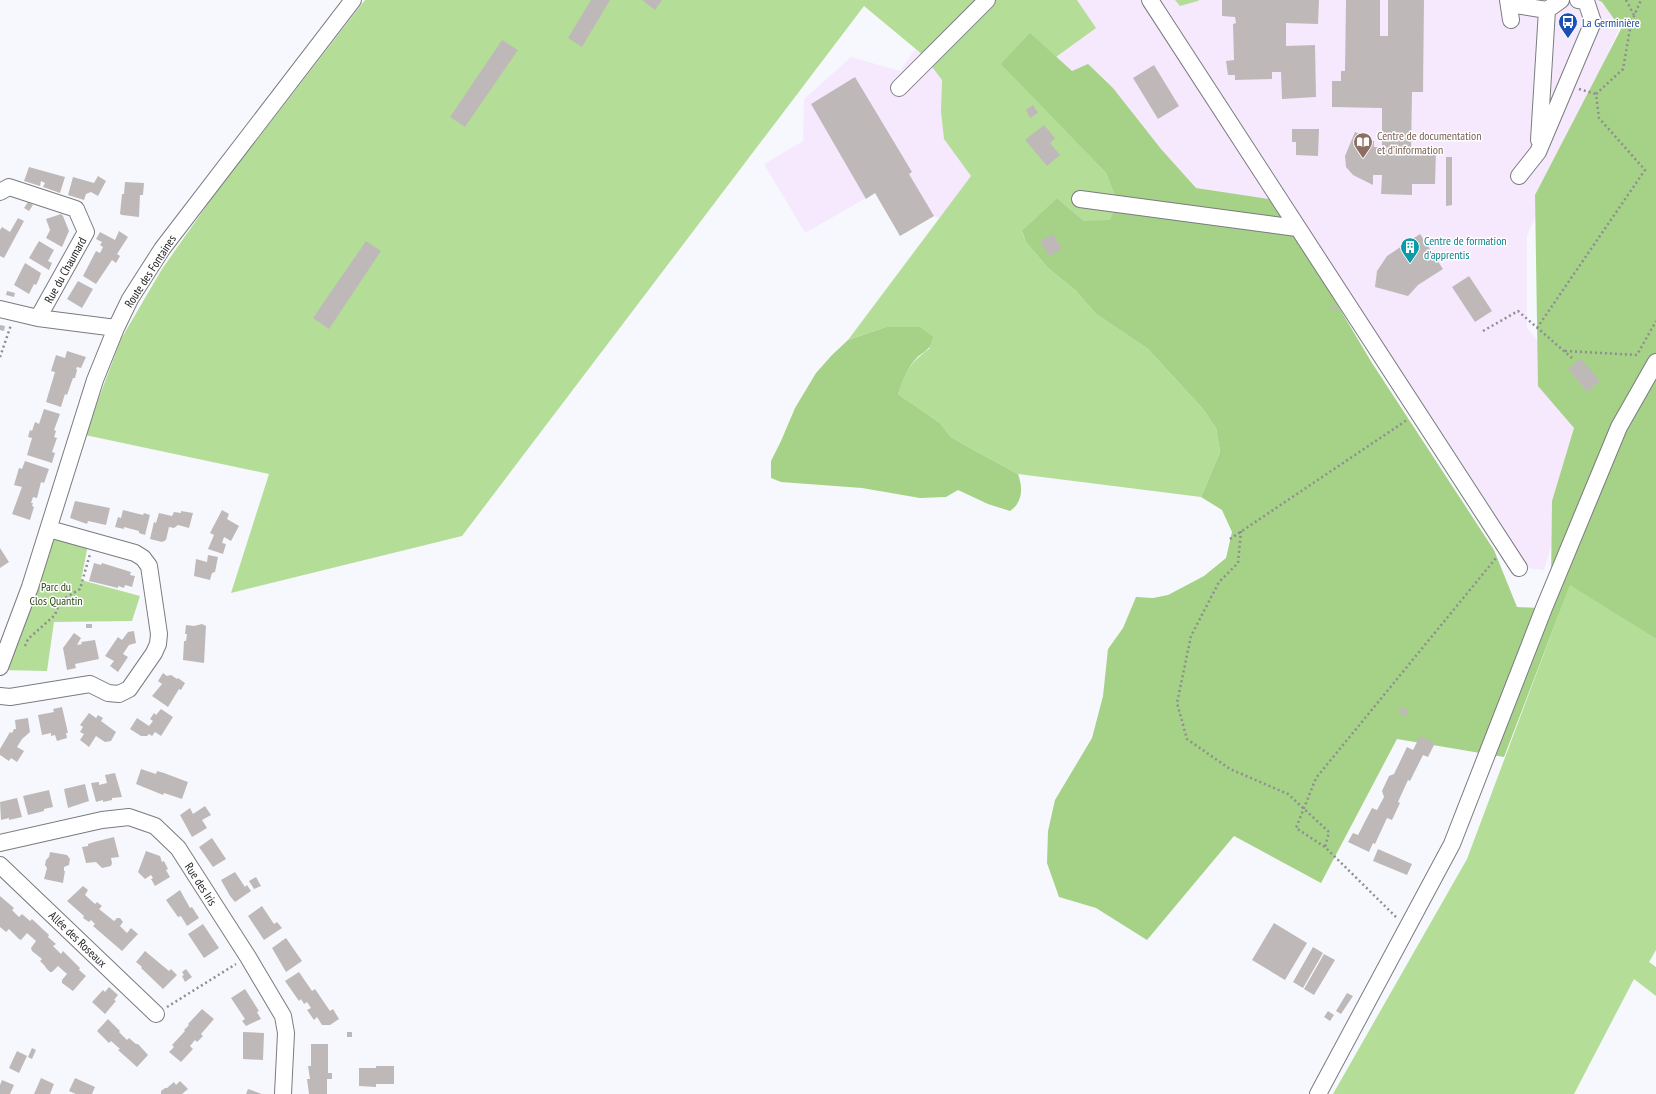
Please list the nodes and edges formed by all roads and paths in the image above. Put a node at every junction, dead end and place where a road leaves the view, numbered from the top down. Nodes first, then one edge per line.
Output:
1 (353, 0) edge
2 (987, 0) edge
3 (1150, 0) edge
4 (1560, 0) edge
5 (1578, 0) edge
6 (1626, 0) edge
7 (1641, 0) edge
8 (1508, 2) edge
9 (1547, 10) junction
10 (1634, 15) junction
11 (1511, 20) dead end
12 (1593, 22) junction
13 (1632, 23) junction
14 (899, 88) dead end
15 (1538, 152) junction
16 (1519, 176) dead end
17 (0, 192) edge
18 (1080, 199) dead end
19 (1297, 228) junction
20 (0, 309) edge
21 (15, 313) junction
22 (38, 318) junction
23 (1656, 321) edge
24 (116, 328) junction
25 (1537, 328) junction
26 (1483, 331) dead end
27 (1565, 352) junction
28 (0, 357) edge
29 (1572, 358) dead end
30 (1656, 362) edge
31 (1418, 413) junction
32 (49, 529) junction
33 (1241, 531) junction
34 (1230, 539) dead end
35 (1505, 547) junction
36 (91, 550) dead end
37 (1519, 568) dead end
38 (25, 646) dead end
39 (0, 666) edge
40 (0, 696) edge
41 (1304, 809) junction
42 (0, 843) edge
43 (1325, 847) junction
44 (0, 865) edge
45 (1407, 928) junction
46 (248, 957) junction
47 (156, 1014) joint
48 (284, 1094) edge
49 (1318, 1094) edge

1 - 24 street, Route des Fontaines
2 - 14 street
3 - 19 street
4 - 9 street
5 - 12 street
6 - 10 path
7 - 10 path
8 - 9 street
8 - 11 street
9 - 15 street
10 - 13 path
12 - 13 path
12 - 15 street
13 - 25 path
15 - 16 street
17 - 22 street, Rue du Chaumard
18 - 19 street
19 - 31 street
20 - 21 street
21 - 22 street
21 - 28 path
22 - 24 street
23 - 27 path
24 - 32 street, Route des Fontaines
25 - 26 path
25 - 27 path
27 - 29 path
30 - 45 street
31 - 33 path
31 - 35 street
32 - 39 street, Route des Fontaines
32 - 40 street
33 - 34 path
33 - 41 path
35 - 37 street
35 - 41 path
36 - 38 path
41 - 43 path
41 - 43 path
42 - 46 street, Rue des Iris
43 - 45 path
44 - 47 street, Allée des Roseaux
45 - 49 street
46 - 47 path
46 - 48 street, Rue des Iris

